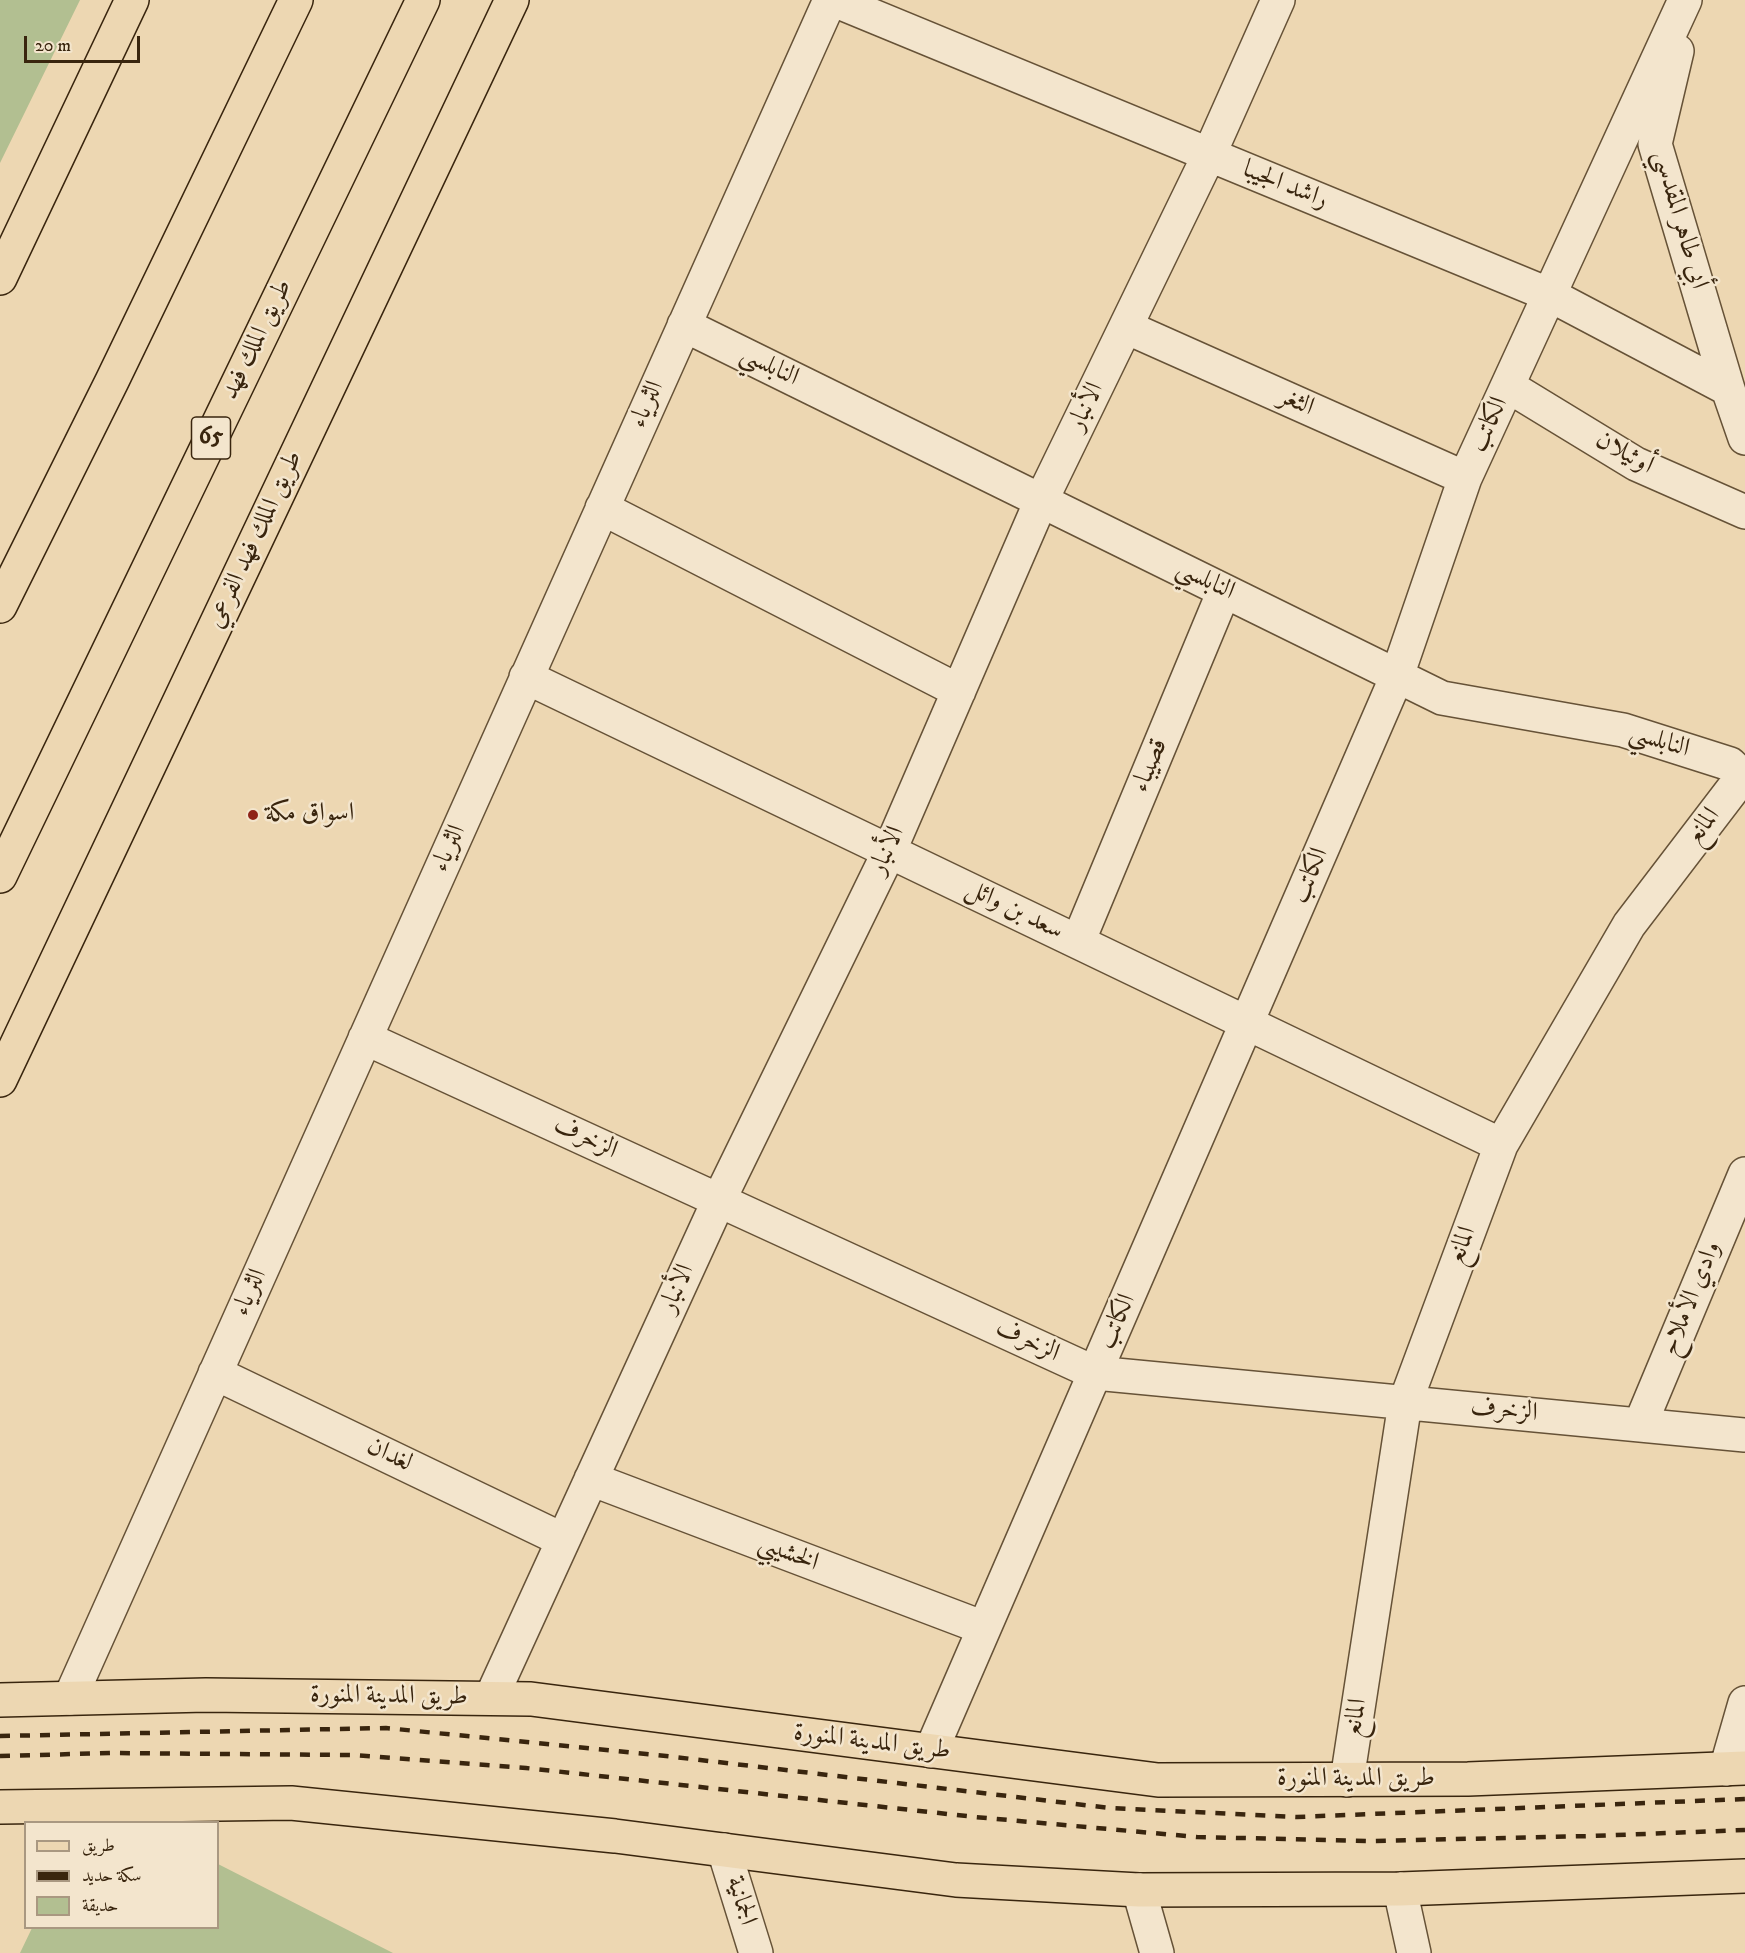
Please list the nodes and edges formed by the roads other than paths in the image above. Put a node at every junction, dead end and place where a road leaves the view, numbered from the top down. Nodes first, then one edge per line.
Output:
1 (132, 0) edge
2 (296, 0) edge
3 (423, 0) edge
4 (512, 0) edge
5 (832, 0) edge
6 (1278, 0) edge
7 (1684, 0) edge
8 (1689, 0) edge
9 (1209, 155) junction
10 (0, 278) edge
11 (1550, 296) junction
12 (684, 325) junction
13 (1126, 327) junction
14 (1508, 386) junction
15 (1728, 389) junction
16 (1745, 438) edge
17 (1465, 478) junction
18 (1041, 501) junction
19 (602, 508) junction
20 (1745, 512) edge
21 (1224, 591) junction
22 (0, 606) edge
23 (1397, 676) junction
24 (526, 677) junction
25 (958, 692) junction
26 (1741, 766) edge
27 (889, 852) junction
28 (0, 876) edge
29 (1078, 942) junction
30 (1248, 1023) junction
31 (365, 1038) junction
32 (0, 1080) edge
33 (1501, 1145) junction
34 (1745, 1174) edge
35 (718, 1200) junction
36 (215, 1373) junction
37 (1095, 1373) junction
38 (1405, 1402) junction
39 (1641, 1425) junction
40 (1745, 1435) edge
41 (591, 1479) junction
42 (563, 1539) junction
43 (984, 1629) junction
44 (70, 1698) junction
45 (491, 1698) junction
46 (0, 1700) edge
47 (1745, 1703) edge
48 (932, 1750) junction
49 (1735, 1769) edge
50 (1347, 1780) junction
51 (0, 1808) edge
52 (724, 1850) junction
53 (1745, 1876) edge
54 (1400, 1889) junction
55 (1139, 1890) junction
56 (756, 1953) edge
57 (1157, 1953) edge
58 (1414, 1953) edge

1 - 10 main road
2 - 22 main road
3 - 28 main road, طريق الملك فهد / 65
4 - 32 main road, طريق الملك فهد الفرعي
5 - 9 street, راشد الجيبا
5 - 12 street, الثرياء
6 - 9 street, الأنبار
7 - 11 street, الكاتب
8 - 15 street, أبي طاهر المقدسي
9 - 11 street, راشد الجيبا
9 - 13 street, الأنبار
11 - 14 street, الكاتب
11 - 15 street, راشد الجيبا
12 - 18 street, النابلسي
12 - 19 street, الثرياء
13 - 17 street, الثغر
13 - 18 street, الأنبار
14 - 17 street, الكاتب
14 - 20 street, أوثيلان
15 - 16 street, أبي طاهر المقدسي
17 - 23 street, الكاتب
18 - 21 street, النابلسي
18 - 25 street, الأنبار
19 - 24 street, الثرياء
19 - 25 street
21 - 23 street, النابلسي
21 - 29 street, قصيباء
23 - 26 street, النابلسي
23 - 30 street, الكاتب
24 - 27 street, سعد بن وائل
24 - 31 street, الثرياء
25 - 27 street, الأنبار
26 - 33 street, المانع
27 - 29 street, سعد بن وائل
27 - 35 street, الأنبار
29 - 30 street, سعد بن وائل
30 - 33 street, سعد بن وائل
30 - 37 street, الكاتب
31 - 35 street, الزخرف
31 - 36 street, الثرياء
33 - 38 street, المانع
34 - 39 street, وادي الأملاح
35 - 37 street, الزخرف
35 - 41 street, الأنبار
36 - 42 street, لغدان
36 - 44 street, الثرياء
37 - 38 street, الزخرف
37 - 43 street, الكاتب
38 - 39 street, الزخرف
38 - 50 street, المانع
39 - 40 street, الزخرف
41 - 42 street, الأنبار
41 - 43 street, الخشيبي
42 - 45 street, الأنبار
43 - 48 street, الكاتب
44 - 45 main road, طريق المدينة المنورة
44 - 46 main road, طريق المدينة المنورة
45 - 48 main road, طريق المدينة المنورة
47 - 49 street
48 - 50 main road, طريق المدينة المنورة
49 - 50 main road, طريق المدينة المنورة
51 - 52 main road
52 - 55 main road
52 - 56 street, الجمانية
53 - 54 main road
54 - 55 main road
54 - 58 street
55 - 57 street

